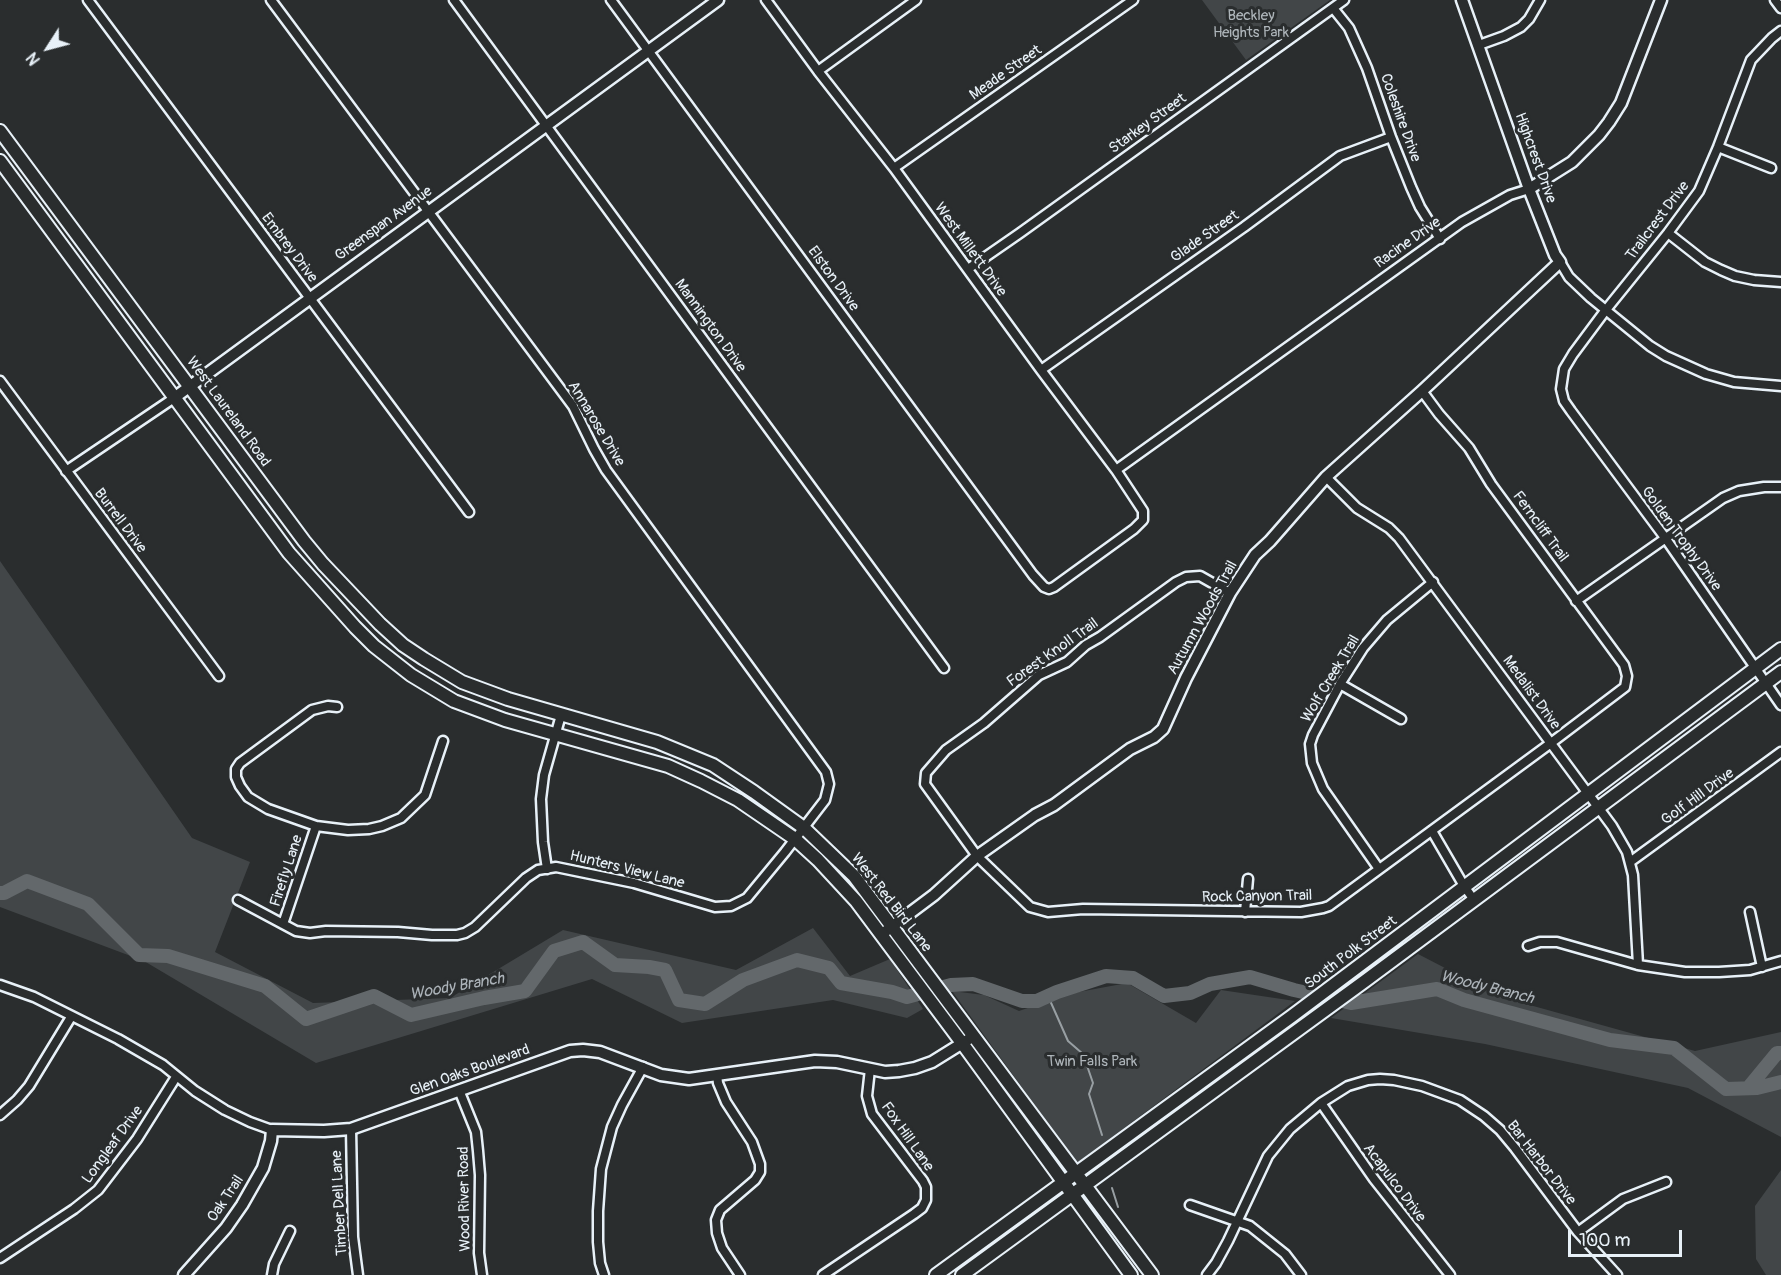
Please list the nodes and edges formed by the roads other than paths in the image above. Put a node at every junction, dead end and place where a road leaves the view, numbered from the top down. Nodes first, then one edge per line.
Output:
1 (88, 0) edge
2 (272, 0) edge
3 (454, 0) edge
4 (611, 0) edge
5 (718, 0) edge
6 (766, 0) edge
7 (916, 0) edge
8 (1133, 0) edge
9 (1344, 0) edge
10 (1462, 0) edge
11 (1540, 0) edge
12 (1660, 0) edge
13 (1775, 0) edge
14 (1333, 8) junction
15 (1781, 8) edge
16 (1781, 32) edge
17 (1479, 45) junction
18 (649, 51) junction
19 (818, 71) junction
20 (546, 125) junction
21 (0, 131) edge
22 (1391, 137) junction
23 (1718, 147) junction
24 (0, 161) edge
25 (894, 168) junction
26 (1771, 168) dead end
27 (1529, 189) junction
28 (428, 211) junction
29 (1668, 233) junction
30 (1440, 239) junction
31 (1560, 262) junction
32 (968, 269) junction
33 (1781, 282) edge
34 (309, 298) junction
35 (1605, 311) junction
36 (1041, 370) junction
37 (0, 381) edge
38 (190, 386) junction
39 (1781, 386) edge
40 (1561, 389) joint
41 (1422, 391) junction
42 (174, 398) junction
43 (1116, 470) junction
44 (66, 471) junction
45 (1326, 477) junction
46 (1781, 487) edge
47 (469, 512) dead end
48 (1143, 520) joint
49 (1666, 539) junction
50 (304, 541) junction
51 (289, 553) junction
52 (1433, 582) junction
53 (1230, 593) junction
54 (1576, 601) junction
55 (1781, 649) edge
56 (944, 668) dead end
57 (1755, 668) junction
58 (1781, 672) edge
59 (219, 676) dead end
60 (462, 682) junction
61 (1627, 682) joint
62 (1767, 683) junction
63 (1340, 684) junction
64 (454, 701) junction
65 (1781, 705) edge
66 (337, 707) dead end
67 (561, 715) junction
68 (1401, 719) dead end
69 (555, 734) junction
70 (443, 741) dead end
71 (1551, 743) junction
72 (1781, 752) edge
73 (1589, 795) junction
74 (935, 797) joint
75 (1599, 808) junction
76 (316, 826) junction
77 (804, 828) junction
78 (1432, 831) junction
79 (795, 839) junction
80 (977, 856) junction
81 (1630, 862) junction
82 (547, 868) junction
83 (1379, 869) junction
84 (1248, 879) dead end
85 (1464, 886) junction
86 (238, 900) dead end
87 (1474, 900) junction
88 (1245, 912) junction
89 (1750, 912) dead end
90 (284, 924) junction
91 (892, 927) junction
92 (881, 935) junction
93 (1528, 946) dead end
94 (1781, 961) edge
95 (1638, 965) junction
96 (1762, 967) junction
97 (0, 985) edge
98 (71, 1017) junction
99 (974, 1035) junction
100 (962, 1044) junction
101 (643, 1067) junction
102 (870, 1069) junction
103 (717, 1075) junction
104 (176, 1077) junction
105 (459, 1089) junction
106 (1321, 1103) junction
107 (0, 1115) edge
108 (351, 1129) junction
109 (272, 1130) junction
110 (1076, 1174) junction
111 (1666, 1182) dead end
112 (1063, 1183) junction
113 (1085, 1185) junction
114 (1072, 1195) junction
115 (1190, 1205) dead end
116 (1238, 1222) junction
117 (290, 1232) dead end
118 (1578, 1232) junction
119 (0, 1258) edge
120 (184, 1275) edge
121 (272, 1275) edge
122 (358, 1275) edge
123 (482, 1275) edge
124 (604, 1275) edge
125 (740, 1275) edge
126 (823, 1275) edge
127 (936, 1275) edge
128 (962, 1275) edge
129 (1131, 1275) edge
130 (1152, 1275) edge
131 (1207, 1275) edge
132 (1301, 1275) edge
133 (1450, 1275) edge
134 (1617, 1275) edge

1 - 34 street, Embrey Drive
2 - 28 street, Annarose Drive
3 - 20 street, Mannington Drive
4 - 18 street, Elston Drive
5 - 18 street, Greenspan Avenue
6 - 19 street, West Millett Drive
7 - 19 street
8 - 25 street, Meade Street
9 - 14 street, Starkey Street
10 - 17 street, Highcrest Drive
11 - 17 street
12 - 27 street, Racine Drive
13 - 15 street
14 - 22 street, Coleshire Drive
14 - 32 street, Starkey Street
16 - 23 street, Trailcrest Drive
17 - 27 street, Highcrest Drive
18 - 20 street, Greenspan Avenue
18 - 48 street, Elston Drive
19 - 25 street, West Millett Drive
20 - 28 street, Greenspan Avenue
20 - 56 street, Mannington Drive
21 - 38 main road, West Laureland Road
22 - 30 street, Coleshire Drive
22 - 36 street, Glade Street
23 - 26 street
23 - 29 street, Trailcrest Drive
24 - 42 main road
25 - 32 street, West Millett Drive
27 - 30 street, Racine Drive
27 - 31 street, Highcrest Drive
28 - 34 street, Greenspan Avenue
28 - 77 street, Annarose Drive
29 - 33 street
29 - 35 street, Trailcrest Drive
30 - 43 street, Racine Drive
31 - 35 street, Highcrest Drive
31 - 41 street, Autumn Woods Trail
32 - 36 street, West Millett Drive
34 - 38 street, Greenspan Avenue
34 - 47 street, Embrey Drive
35 - 39 street, Highcrest Drive
35 - 40 street, Trailcrest Drive
36 - 43 street, West Millett Drive
37 - 44 street, Burrell Drive
38 - 42 street, Greenspan Avenue
38 - 50 main road, West Laureland Road
40 - 49 street, Golden Trophy Drive
41 - 45 street, Autumn Woods Trail
41 - 54 street, Ferncliff Trail
42 - 44 street, Greenspan Avenue
42 - 51 main road
43 - 48 street, West Millett Drive
44 - 59 street, Burrell Drive
45 - 52 street, Medalist Drive
45 - 53 street, Autumn Woods Trail
46 - 49 street
49 - 54 street
49 - 57 street, Golden Trophy Drive
50 - 51 main road
50 - 60 main road, West Laureland Road
51 - 64 main road
52 - 63 street, Wolf Creek Trail
52 - 71 street, Medalist Drive
53 - 74 street, Forest Knoll Trail
53 - 80 street, Autumn Woods Trail
54 - 61 street, Ferncliff Trail
55 - 57 main road, South Polk Street
57 - 62 street, Golden Trophy Drive
57 - 73 main road, South Polk Street
58 - 62 main road, South Polk Street
60 - 64 main road
60 - 67 main road, West Red Bird Lane
61 - 71 street, Rock Canyon Trail
62 - 65 street, Golden Trophy Drive
62 - 75 main road, South Polk Street
63 - 68 street
63 - 83 street, Wolf Creek Trail
64 - 69 main road, West Red Bird Lane
66 - 76 street
67 - 69 street
67 - 77 main road, West Red Bird Lane
69 - 79 main road, West Red Bird Lane
69 - 82 street
70 - 76 street
71 - 73 street, Medalist Drive
71 - 78 street, Rock Canyon Trail
72 - 81 street, Golf Hill Drive
73 - 75 street, Medalist Drive
73 - 85 main road, South Polk Street
74 - 80 street, Rock Canyon Trail
75 - 81 street, Medalist Drive
75 - 87 main road, South Polk Street
76 - 90 street, Firefly Lane
77 - 79 street, Annarose Drive
77 - 91 main road, West Red Bird Lane
78 - 83 street, Rock Canyon Trail
78 - 85 street
79 - 82 street, Hunters View Lane
79 - 92 main road, West Red Bird Lane
80 - 88 street, Rock Canyon Trail
80 - 91 street, Autumn Woods Trail
81 - 95 street, Medalist Drive
82 - 90 street, Hunters View Lane
83 - 88 street, Rock Canyon Trail
84 - 88 street
85 - 87 street
85 - 110 main road, South Polk Street
86 - 90 street, Hunters View Lane
87 - 113 main road, South Polk Street
89 - 96 street
91 - 92 street, Autumn Woods Trail
91 - 99 main road, West Red Bird Lane
92 - 100 main road, West Red Bird Lane
93 - 95 street
94 - 96 street
95 - 96 street
97 - 98 street, Glen Oaks Boulevard
98 - 104 street, Glen Oaks Boulevard
98 - 107 street
99 - 100 street, Glen Oaks Boulevard
99 - 110 main road, West Red Bird Lane
100 - 102 street, Glen Oaks Boulevard
100 - 112 main road, West Red Bird Lane
101 - 103 street, Glen Oaks Boulevard
101 - 105 street, Glen Oaks Boulevard
101 - 124 street
102 - 103 street, Glen Oaks Boulevard
102 - 126 street, Fox Hill Lane
103 - 125 street
104 - 109 street, Glen Oaks Boulevard
104 - 119 street, Longleaf Drive
105 - 108 street, Glen Oaks Boulevard
105 - 123 street, Wood River Road
106 - 116 street, Bar Harbor Drive
106 - 118 street, Bar Harbor Drive
106 - 133 street, Acapulco Drive
108 - 109 street, Glen Oaks Boulevard
108 - 122 street, Timber Dell Lane
109 - 120 street, Oak Trail
110 - 112 main road, South Polk Street
110 - 113 main road, West Red Bird Lane
111 - 118 street
112 - 114 main road, West Red Bird Lane
112 - 127 main road, South Polk Street
113 - 114 main road, South Polk Street
113 - 130 main road, West Red Bird Lane
114 - 128 main road, South Polk Street
114 - 129 main road, West Red Bird Lane
115 - 116 street
116 - 131 street, Bar Harbor Drive
116 - 132 street
117 - 121 street
118 - 134 street, Bar Harbor Drive

